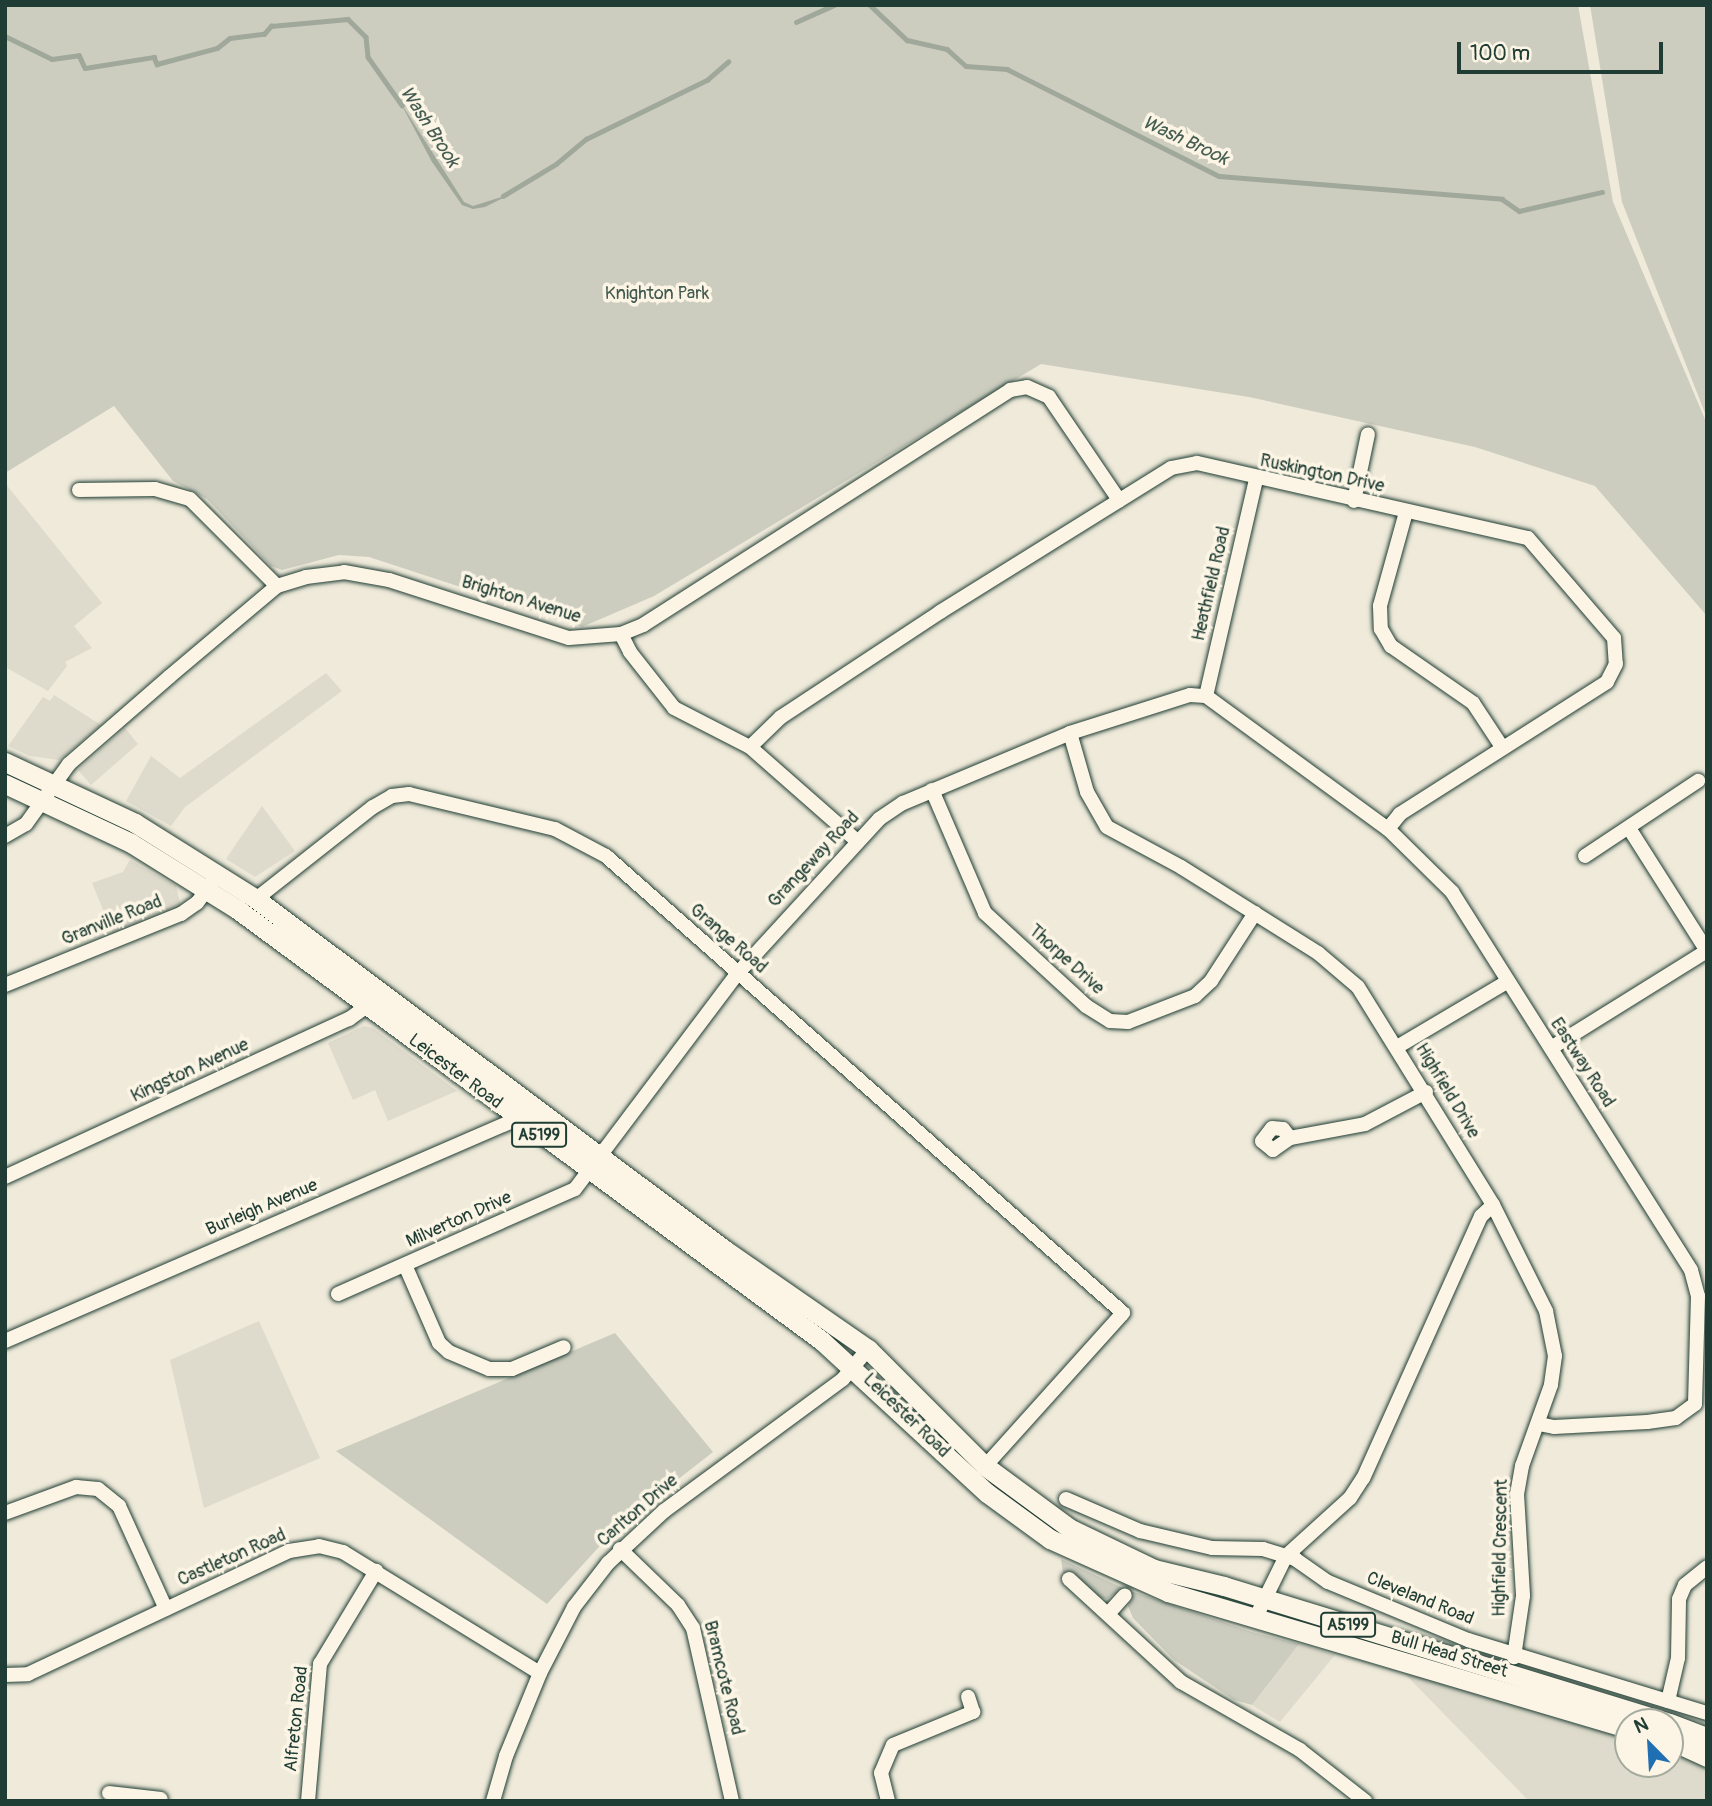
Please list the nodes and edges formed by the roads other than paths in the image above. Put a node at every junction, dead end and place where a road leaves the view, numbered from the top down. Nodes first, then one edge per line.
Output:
1 (1368, 434) dead end
2 (1256, 480) junction
3 (79, 490) dead end
4 (1119, 500) junction
5 (1354, 501) junction
6 (1406, 512) junction
7 (277, 586) junction
8 (621, 634) junction
9 (1206, 696) junction
10 (1070, 733) junction
11 (750, 747) junction
12 (1503, 747) junction
13 (5, 762) edge
14 (1698, 781) dead end
15 (5, 784) edge
16 (53, 784) junction
17 (932, 790) junction
18 (39, 800) junction
19 (1629, 828) junction
20 (1388, 829) junction
21 (5, 836) edge
22 (857, 841) junction
23 (1585, 856) dead end
24 (213, 881) junction
25 (256, 899) junction
26 (1255, 913) junction
27 (1707, 951) edge
28 (738, 973) junction
29 (1507, 982) junction
30 (5, 985) edge
31 (383, 991) junction
32 (369, 1008) junction
33 (1397, 1047) junction
34 (1551, 1048) junction
35 (1426, 1092) junction
36 (521, 1109) junction
37 (1290, 1138) dead end
38 (593, 1163) junction
39 (5, 1177) edge
40 (1493, 1205) junction
41 (405, 1265) junction
42 (1707, 1266) edge
43 (1692, 1270) junction
44 (338, 1294) dead end
45 (5, 1341) edge
46 (564, 1347) dead end
47 (868, 1349) junction
48 (854, 1367) junction
49 (1538, 1424) junction
50 (985, 1466) junction
51 (1066, 1499) dead end
52 (1039, 1509) joint
53 (5, 1513) edge
54 (1041, 1533) joint
55 (620, 1549) junction
56 (1286, 1556) junction
57 (1707, 1567) edge
58 (376, 1571) junction
59 (1069, 1579) dead end
60 (1125, 1595) dead end
61 (166, 1609) junction
62 (1258, 1609) junction
63 (1108, 1614) junction
64 (1514, 1657) junction
65 (540, 1673) junction
66 (5, 1675) edge
67 (968, 1697) dead end
68 (1668, 1701) junction
69 (1614, 1708) edge
70 (1707, 1713) edge
71 (1614, 1723) edge
72 (1684, 1729) edge
73 (1707, 1737) edge
74 (1684, 1746) edge
75 (1707, 1757) edge
76 (109, 1793) dead end
77 (134, 1798) edge
78 (161, 1799) dead end
79 (308, 1801) edge
80 (493, 1801) edge
81 (732, 1801) edge
82 (888, 1801) edge
83 (1365, 1801) edge

1 - 5 street
2 - 4 street, Ruskington Drive
2 - 5 street, Ruskington Drive
2 - 9 street, Heathfield Road
3 - 7 street
4 - 8 street, Brighton Avenue
4 - 11 street, Ruskington Drive
5 - 6 street, Ruskington Drive
6 - 12 street
6 - 12 street, Ruskington Drive
7 - 8 street, Brighton Avenue
7 - 16 street, Brighton Avenue
8 - 11 street
9 - 10 street, Grangeway Road
9 - 20 street, Eastway Road
10 - 17 street, Grangeway Road
10 - 26 street, Highfield Drive
11 - 22 street
12 - 20 street, Ruskington Drive
13 - 16 main road, Leicester Road / A5199
14 - 19 street
15 - 18 main road, Leicester Road / A5199
16 - 18 street, Brighton Avenue
16 - 24 main road, Leicester Road / A5199
17 - 22 street, Grangeway Road
17 - 26 street, Thorpe Drive
18 - 21 street, Brighton Avenue
18 - 24 main road, Leicester Road / A5199
19 - 23 street
19 - 27 street
20 - 29 street, Eastway Road
22 - 28 street, Grangeway Road
24 - 25 main road, Leicester Road / A5199
24 - 30 street, Granville Road
24 - 32 main road, Leicester Road / A5199
25 - 28 street, Grange Road
25 - 31 main road, Leicester Road / A5199
26 - 33 street, Highfield Drive
27 - 34 street
28 - 38 street, Grangeway Road
28 - 50 street, Grange Road
29 - 33 street
29 - 34 street, Eastway Road
31 - 32 street, Kingston Avenue
31 - 36 main road, Leicester Road / A5199
32 - 36 main road, Leicester Road / A5199
32 - 39 street, Kingston Avenue
33 - 35 street, Highfield Drive
34 - 43 street, Eastway Road
35 - 37 street
35 - 40 street, Highfield Drive
36 - 38 main road, Leicester Road / A5199
36 - 45 street, Burleigh Avenue
38 - 41 street, Milverton Drive
38 - 47 main road, Leicester Road / A5199
38 - 48 main road, Leicester Road / A5199
40 - 49 street, Highfield Crescent
40 - 56 street
41 - 44 street, Milverton Drive
41 - 46 street
42 - 43 street
43 - 49 street, Eastway Road
47 - 48 street, Carlton Drive
47 - 50 main road, Leicester Road / A5199
48 - 54 main road, Leicester Road / A5199
48 - 55 street, Carlton Drive
49 - 64 street, Highfield Crescent
50 - 52 main road, Leicester Road / A5199
51 - 56 street
52 - 62 main road, Bull Head Street / A5199
53 - 61 street
54 - 62 main road, Bull Head Street / A5199
55 - 65 street, Carlton Drive
55 - 81 street, Bramcote Road
56 - 62 street
56 - 64 street, Cleveland Road
57 - 68 street
58 - 61 street, Castleton Road
58 - 65 street, Castleton Road
58 - 79 street, Alfreton Road
59 - 63 street
60 - 63 street
61 - 66 street, Castleton Road
62 - 69 main road, Bull Head Street / A5199
62 - 71 main road, Bull Head Street / A5199
63 - 83 street
64 - 68 street, Cleveland Road
65 - 80 street, Carlton Drive
67 - 82 street
68 - 70 street, Cleveland Road
72 - 73 main road, Bull Head Street / A5199
74 - 75 main road
76 - 77 street
77 - 78 street

